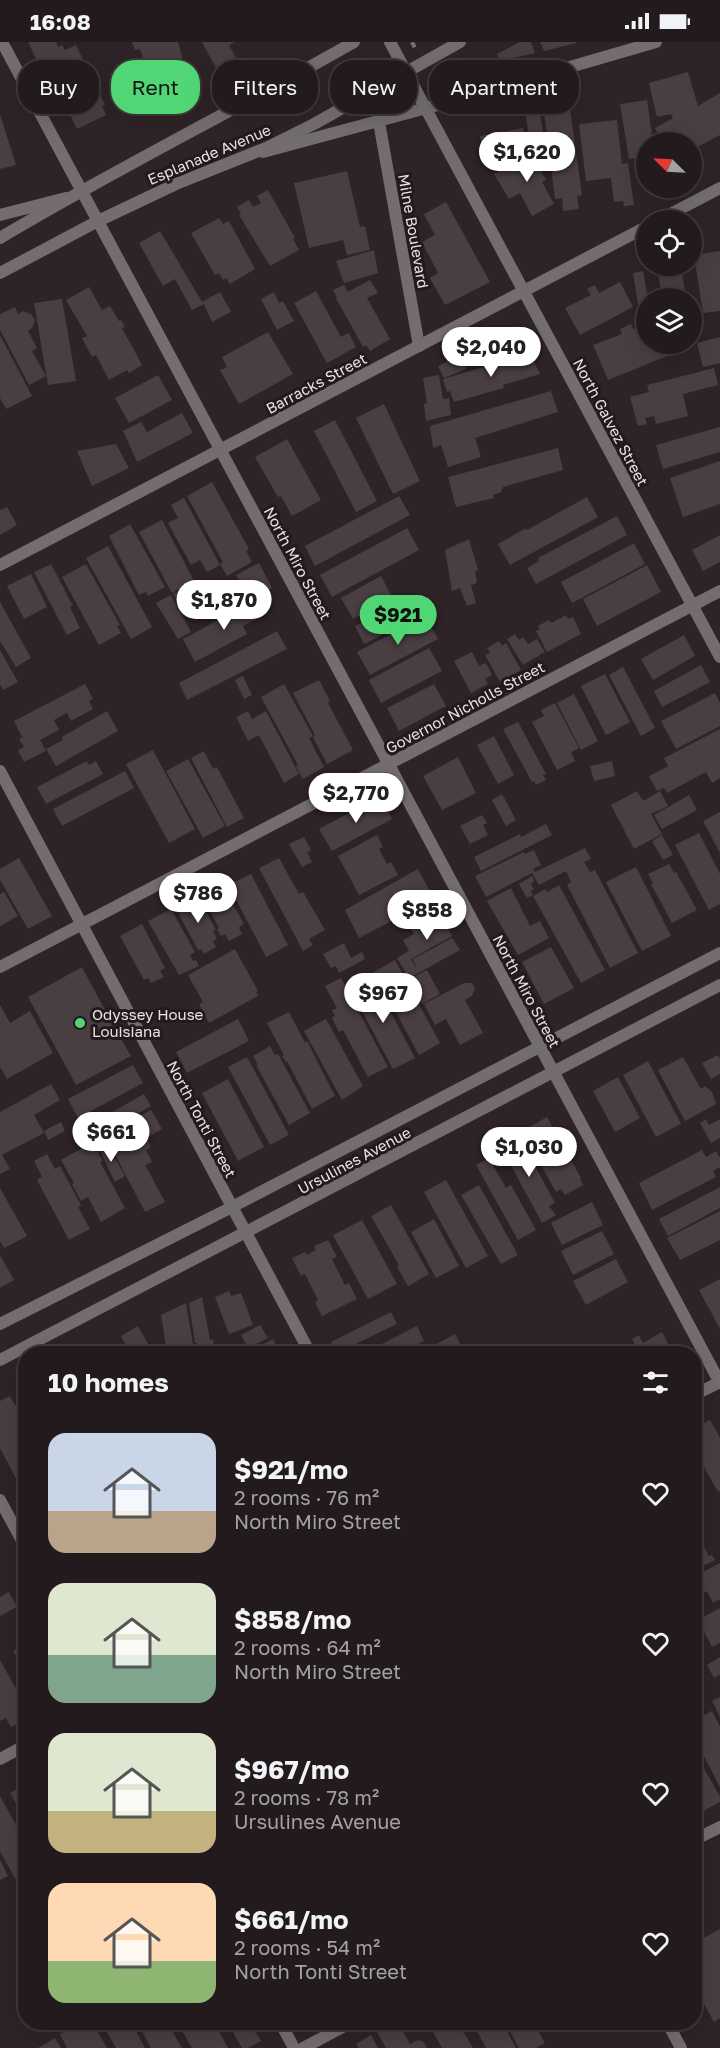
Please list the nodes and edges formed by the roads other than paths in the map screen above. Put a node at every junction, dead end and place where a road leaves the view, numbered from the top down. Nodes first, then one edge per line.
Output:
1 (2, 42) edge
2 (354, 42) edge
3 (390, 42) edge
4 (460, 42) edge
5 (656, 42) edge
6 (400, 60) edge
7 (417, 65) edge
8 (417, 91) edge
9 (426, 108) junction
10 (331, 114) edge
11 (379, 122) junction
12 (248, 156) junction
13 (720, 188) edge
14 (76, 194) junction
15 (678, 210) edge
16 (0, 215) edge
17 (98, 221) junction
18 (636, 232) edge
19 (0, 238) edge
20 (0, 273) edge
21 (524, 291) junction
22 (419, 346) junction
23 (220, 450) junction
24 (0, 565) edge
25 (720, 591) edge
26 (692, 605) junction
27 (720, 657) edge
28 (388, 764) junction
29 (0, 771) edge
30 (82, 924) junction
31 (720, 953) edge
32 (0, 967) edge
33 (720, 985) edge
34 (540, 1047) junction
35 (554, 1072) junction
36 (232, 1207) junction
37 (246, 1233) junction
38 (0, 1324) edge
39 (27, 1346) edge
40 (306, 1346) edge
41 (701, 1346) edge
42 (702, 1348) edge
43 (18, 1351) edge
44 (0, 1360) edge
45 (720, 1382) edge
46 (702, 1391) edge
47 (0, 1500) edge
48 (18, 1533) edge
49 (18, 1749) edge
50 (0, 1759) edge
51 (720, 1827) edge
52 (702, 1836) edge
53 (284, 2030) edge
54 (337, 2030) edge
55 (671, 2030) edge
56 (294, 2048) edge
57 (303, 2048) edge
58 (681, 2048) edge

1 - 14 street, North Miro Street
2 - 14 street, Esplanade Avenue
3 - 6 street, North Galvez Street
4 - 7 street, Esplanade Avenue
5 - 9 street
8 - 9 street, North Galvez Street
9 - 11 street
9 - 21 street, North Galvez Street
10 - 12 street, Esplanade Avenue
11 - 12 street
11 - 22 street, Milne Boulevard
12 - 17 street, Esplanade Avenue
13 - 15 street
14 - 16 street
14 - 17 street, North Miro Street
14 - 19 street, Esplanade Avenue
17 - 20 street, Esplanade Avenue
17 - 23 street, North Miro Street
18 - 21 street, Barracks Street
21 - 22 street, Barracks Street
21 - 26 street, North Galvez Street
22 - 23 street, Barracks Street
23 - 24 street, Barracks Street
23 - 28 street, North Miro Street
25 - 26 street, Governor Nicholls Street
26 - 27 street, North Galvez Street
26 - 28 street, Governor Nicholls Street
28 - 30 street, Governor Nicholls Street
28 - 34 street, North Miro Street
29 - 30 street, North Tonti Street
30 - 32 street, Governor Nicholls Street
30 - 36 street, North Tonti Street
31 - 34 street, Ursulines Avenue
33 - 35 street, Ursulines Avenue
34 - 35 street, North Miro Street
34 - 36 street, Ursulines Avenue
35 - 37 street, Ursulines Avenue
35 - 41 street, North Miro Street
36 - 37 street, North Tonti Street
36 - 38 street, Ursulines Avenue
37 - 39 street, Ursulines Avenue
37 - 40 street, North Tonti Street
42 - 45 street, North Miro Street
43 - 44 street, Ursulines Avenue
45 - 46 street
47 - 48 street
49 - 50 street
51 - 52 street
53 - 56 street
54 - 57 street
55 - 58 street

